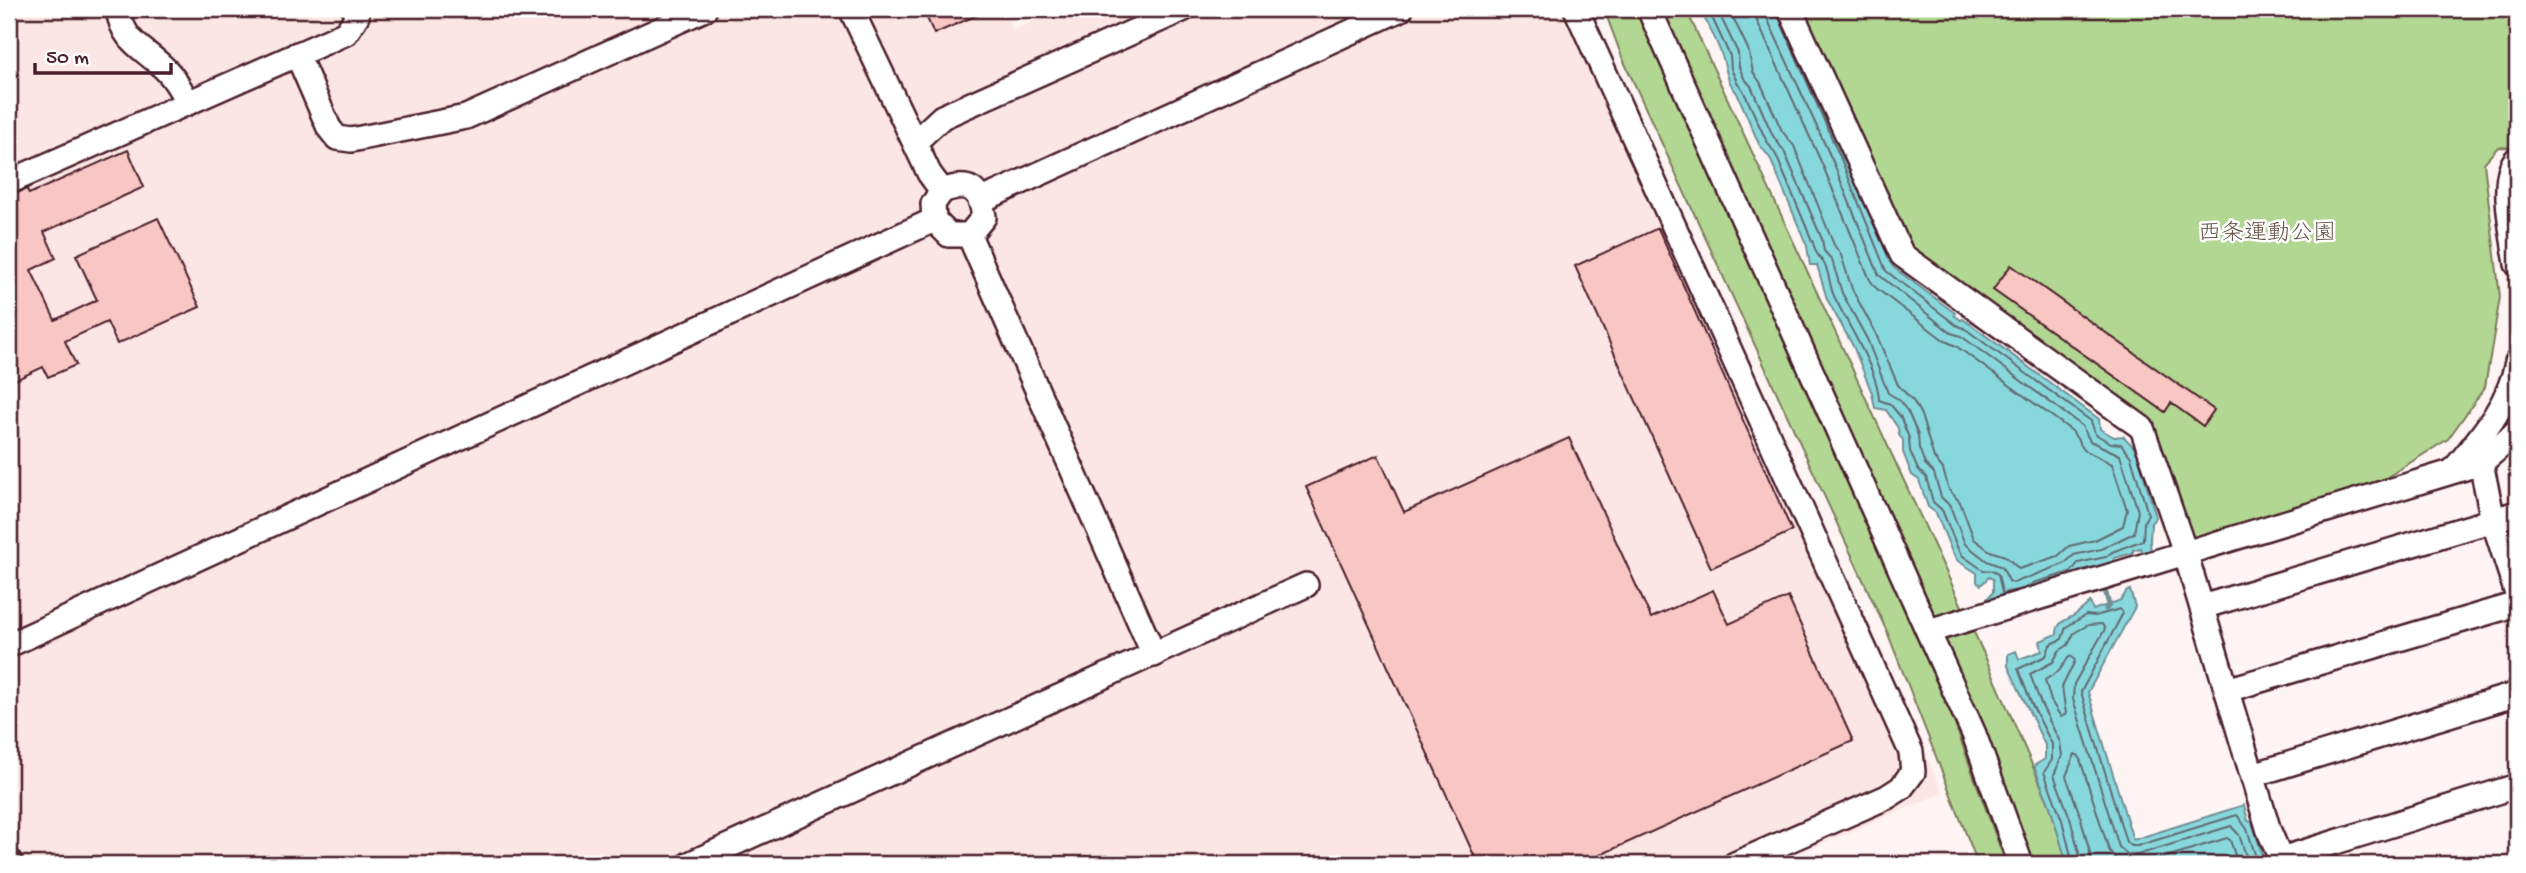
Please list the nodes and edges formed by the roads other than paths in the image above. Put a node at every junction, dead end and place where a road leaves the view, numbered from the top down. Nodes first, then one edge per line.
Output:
1 (118, 9) edge
2 (354, 9) edge
3 (705, 9) edge
4 (851, 9) edge
5 (1184, 9) edge
6 (1401, 9) edge
7 (1576, 9) edge
8 (1649, 9) edge
9 (1790, 9) edge
10 (297, 54) junction
11 (188, 103) junction
12 (915, 142) junction
13 (2517, 159) edge
14 (9, 182) edge
15 (942, 191) junction
16 (982, 200) junction
17 (934, 220) junction
18 (969, 235) junction
19 (2517, 264) edge
20 (2517, 362) edge
21 (2517, 432) edge
22 (2481, 463) junction
23 (2453, 471) junction
24 (2517, 513) edge
25 (2493, 520) junction
26 (2185, 552) junction
27 (1306, 585) dead end
28 (2517, 594) edge
29 (2517, 604) edge
30 (2202, 607) junction
31 (1929, 631) junction
32 (9, 645) edge
33 (1154, 655) junction
34 (2227, 690) junction
35 (2517, 694) edge
36 (2253, 775) junction
37 (2517, 786) edge
38 (2282, 862) edge
39 (689, 864) edge
40 (1735, 864) edge
41 (2021, 864) edge

1 - 11 street
2 - 10 street
3 - 10 street
4 - 12 street
5 - 12 street
6 - 16 street
7 - 40 street
8 - 31 street
9 - 26 street
10 - 11 street
11 - 14 street
12 - 15 street
13 - 19 street
15 - 16 street
15 - 17 street
16 - 18 street
17 - 18 street
17 - 32 street
18 - 33 street
20 - 23 street
21 - 22 street
22 - 23 street
22 - 25 street
23 - 26 street
24 - 25 street
25 - 28 street
25 - 30 street
26 - 30 street
26 - 31 street
27 - 33 street
29 - 34 street
30 - 34 street
31 - 41 street
33 - 39 street
34 - 36 street
35 - 36 street
36 - 38 street
37 - 38 street

